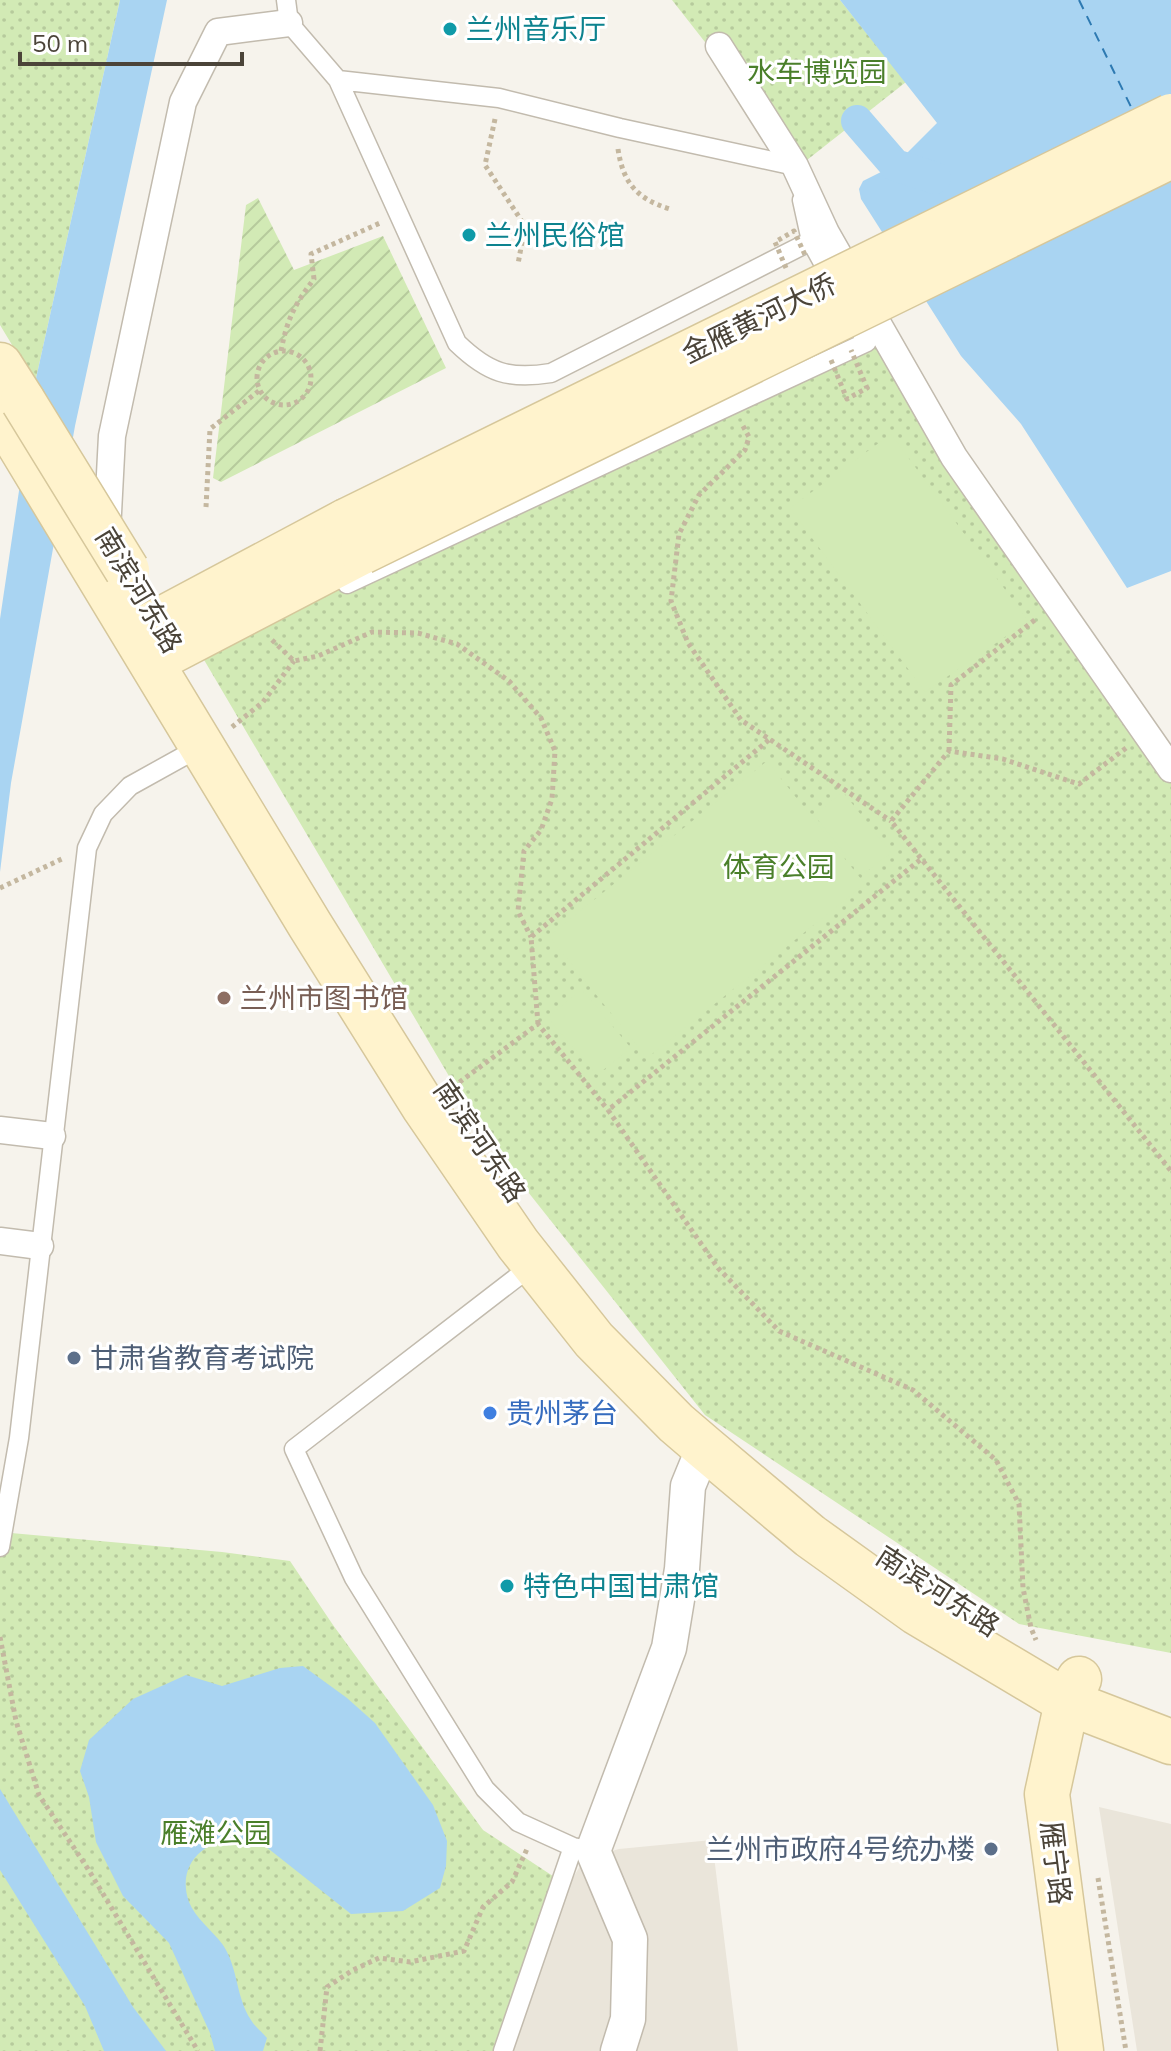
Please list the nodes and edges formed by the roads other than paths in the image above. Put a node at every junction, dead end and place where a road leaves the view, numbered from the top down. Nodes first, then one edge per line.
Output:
1 (288, 12) edge
2 (719, 46) dead end
3 (338, 80) junction
4 (1171, 116) edge
5 (1171, 156) edge
6 (795, 166) junction
7 (811, 241) junction
8 (0, 365) edge
9 (8, 410) edge
10 (354, 536) junction
11 (116, 576) junction
12 (336, 589) dead end
13 (270, 621) dead end
14 (154, 641) junction
15 (214, 740) junction
16 (1171, 769) edge
17 (12, 1132) edge
18 (52, 1136) junction
19 (5, 1242) edge
20 (40, 1246) junction
21 (534, 1264) junction
22 (704, 1447) junction
23 (0, 1547) edge
24 (1064, 1680) junction
25 (1171, 1713) edge
26 (1171, 1742) edge
27 (583, 1849) junction
28 (628, 2019) junction
29 (503, 2051) edge
30 (618, 2051) edge
31 (642, 2051) edge
32 (1081, 2051) edge

1 - 3 lane
1 - 11 street
2 - 6 street
3 - 6 lane
3 - 7 lane
4 - 10 main road, 金雁黄河大侨, bridge
5 - 10 main road, 金雁黄河大侨, bridge
6 - 7 lane
6 - 16 street
7 - 12 lane
8 - 9 main road, 南滨河东路
9 - 11 main road, 南滨河东路, bridge
10 - 14 main road
11 - 14 main road, 南滨河东路
13 - 14 lane
14 - 15 main road, 南滨河东路
15 - 18 lane
15 - 21 main road, 南滨河东路
15 - 24 main road, 南滨河东路
17 - 18 street
18 - 20 lane
19 - 20 street
20 - 23 lane
21 - 22 main road, 南滨河东路
21 - 27 lane
22 - 24 main road, 南滨河东路
22 - 27 street
24 - 25 main road, 南滨河东路
24 - 26 main road, 南滨河东路
24 - 32 main road, 雁宁路
27 - 28 street
27 - 29 lane
28 - 30 street
28 - 31 street

